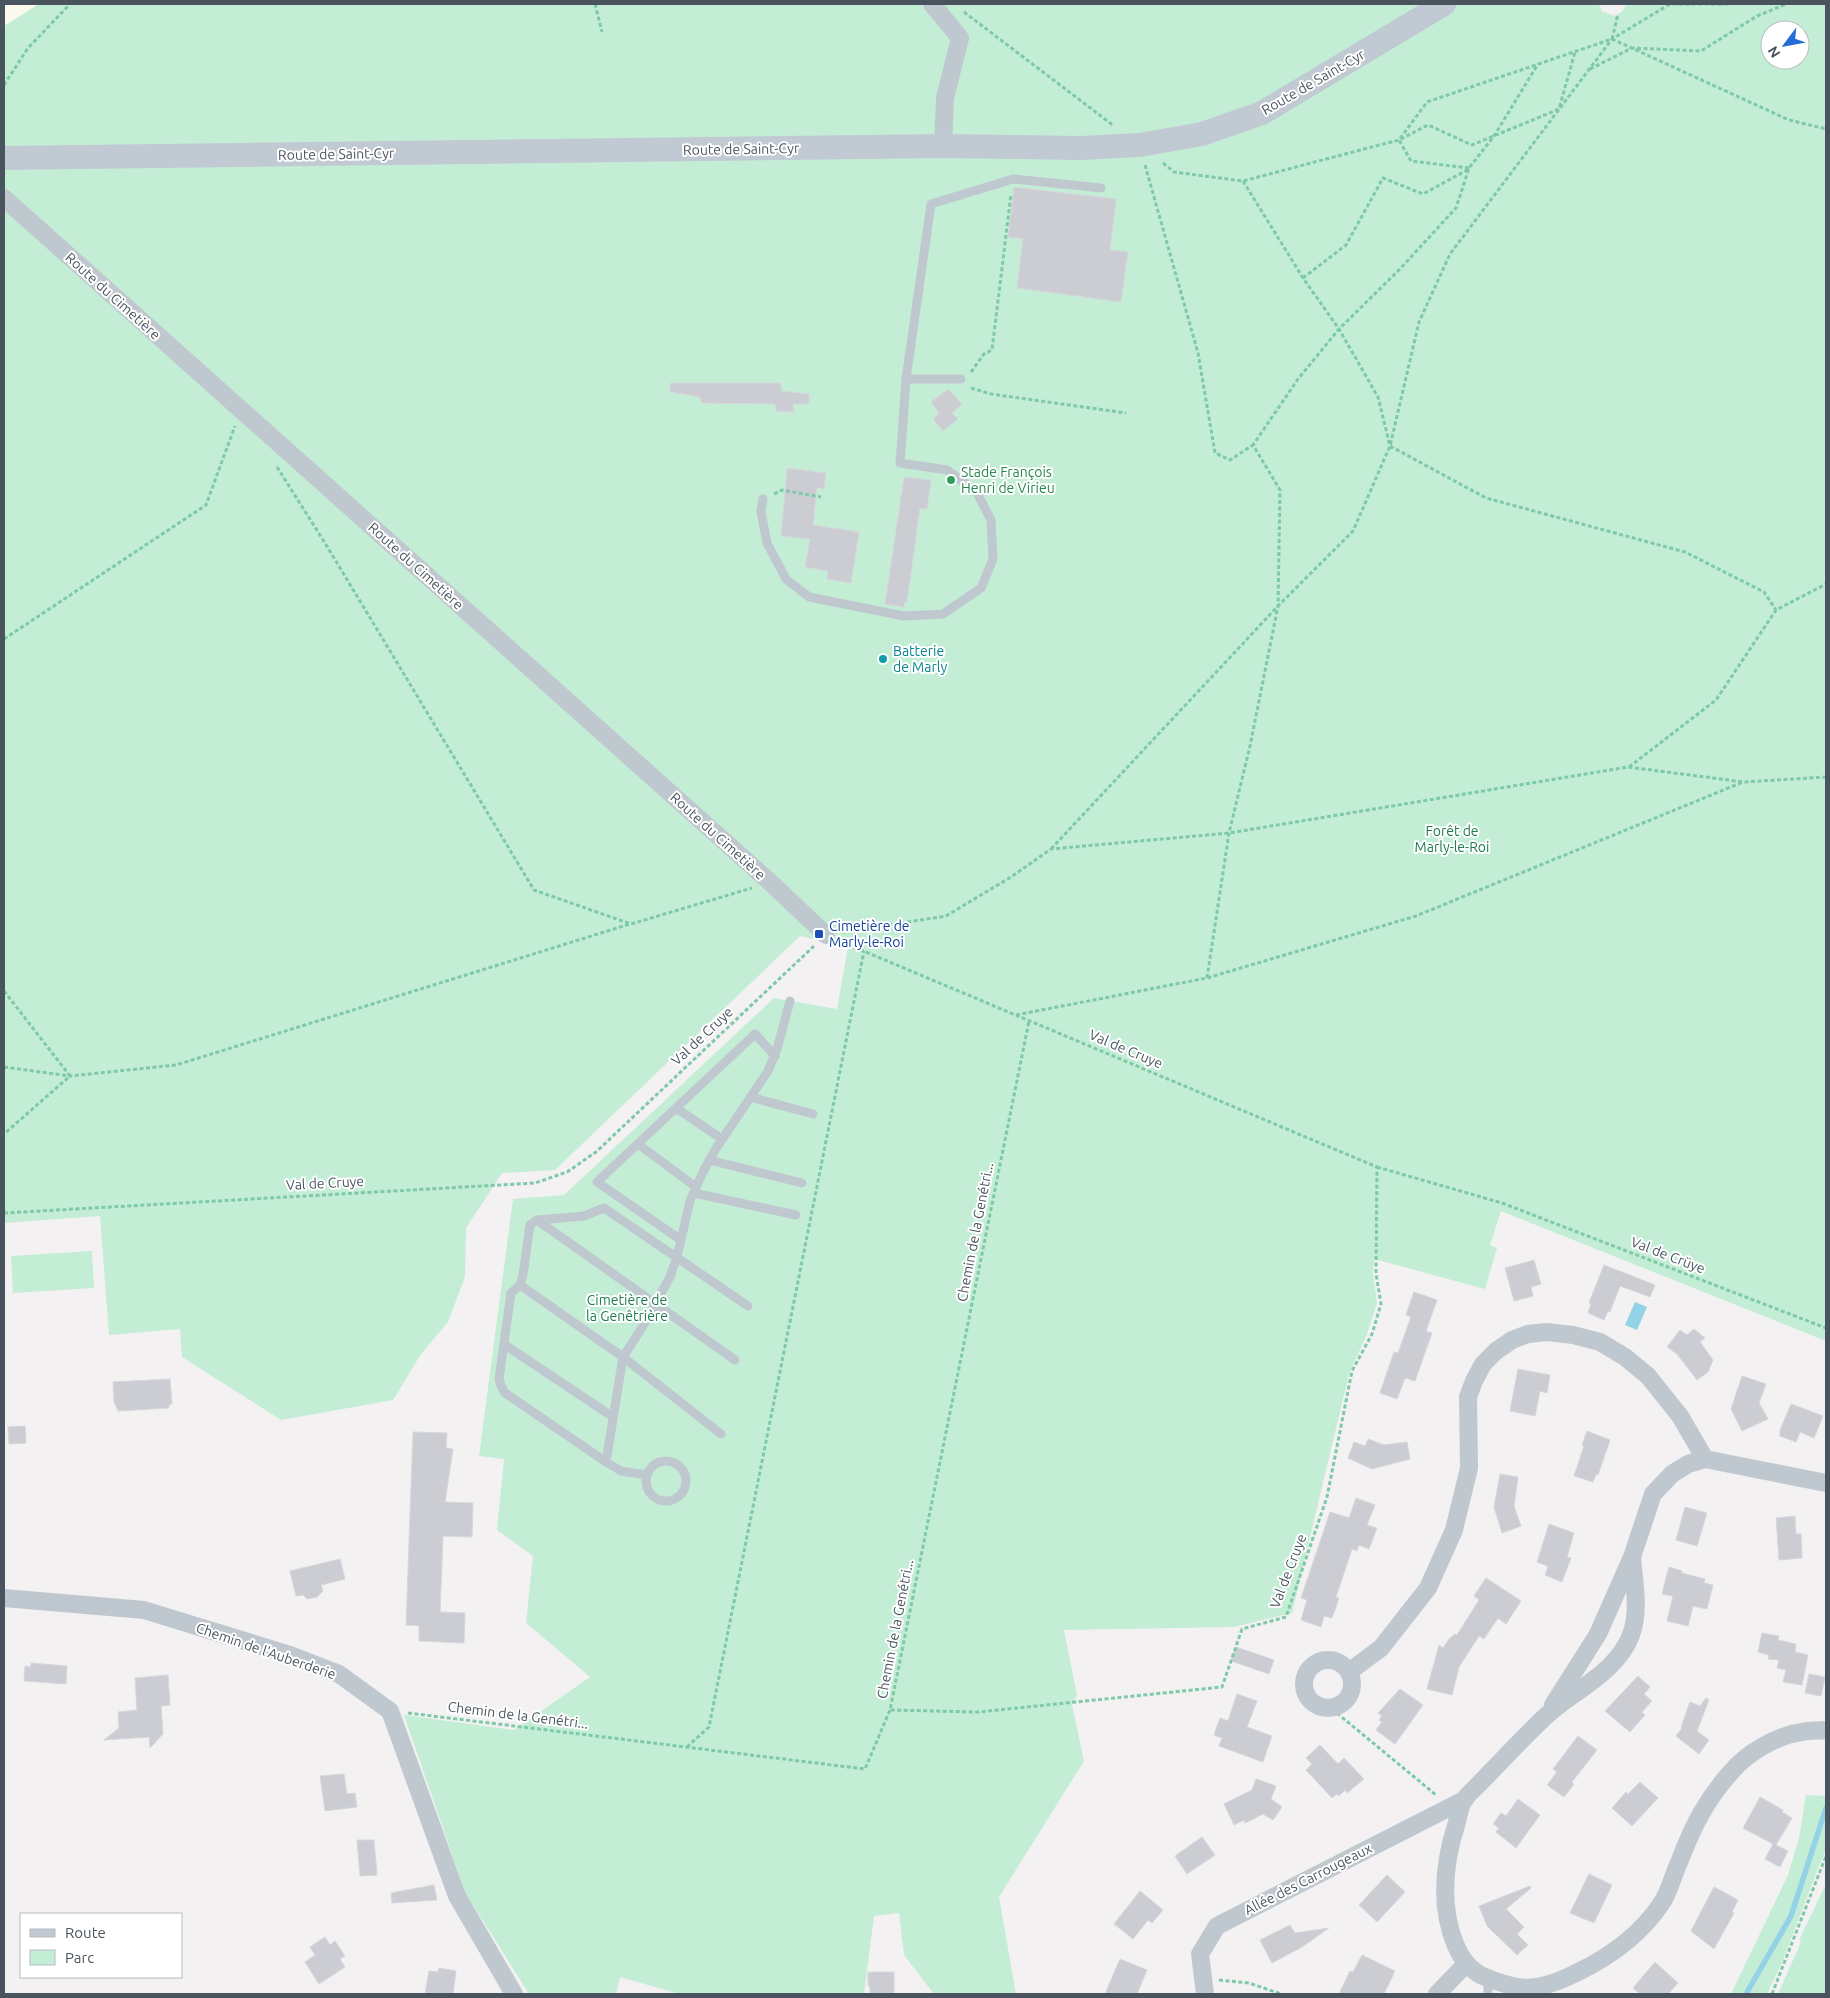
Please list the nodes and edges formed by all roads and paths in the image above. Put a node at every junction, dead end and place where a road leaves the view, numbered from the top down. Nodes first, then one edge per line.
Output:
1 (70, 4) edge
2 (595, 4) edge
3 (932, 4) edge
4 (1444, 4) edge
5 (1728, 4) edge
6 (1786, 4) edge
7 (962, 10) dead end
8 (1618, 14) dead end
9 (602, 32) dead end
10 (1612, 39) junction
11 (1632, 48) junction
12 (1575, 52) junction
13 (1538, 64) junction
14 (1589, 69) junction
15 (4, 85) edge
16 (1559, 109) junction
17 (1826, 128) edge
18 (1494, 136) junction
19 (1399, 140) junction
20 (1140, 145) junction
21 (943, 146) junction
22 (4, 158) edge
23 (1469, 168) junction
24 (1013, 178) junction
25 (1243, 181) junction
26 (1101, 188) dead end
27 (4, 198) edge
28 (1303, 278) junction
29 (1339, 329) junction
30 (906, 379) junction
31 (961, 379) junction
32 (241, 410) junction
33 (1126, 413) dead end
34 (1253, 445) junction
35 (1390, 446) junction
36 (272, 460) dead end
37 (821, 496) dead end
38 (763, 499) joint
39 (1826, 584) edge
40 (1278, 606) junction
41 (1776, 610) junction
42 (4, 639) edge
43 (1628, 767) junction
44 (1826, 777) edge
45 (1744, 782) junction
46 (1229, 833) junction
47 (1051, 849) junction
48 (771, 883) junction
49 (631, 924) junction
50 (826, 935) junction
51 (864, 951) junction
52 (1207, 978) junction
53 (4, 991) edge
54 (790, 1001) dead end
55 (1016, 1015) junction
56 (1029, 1021) junction
57 (775, 1056) junction
58 (4, 1068) edge
59 (70, 1076) junction
60 (750, 1097) junction
61 (676, 1108) junction
62 (813, 1114) dead end
63 (4, 1134) edge
64 (722, 1139) junction
65 (638, 1144) junction
66 (710, 1160) junction
67 (1377, 1167) junction
68 (802, 1183) dead end
69 (695, 1190) junction
70 (1502, 1203) joint
71 (4, 1212) edge
72 (796, 1215) dead end
73 (537, 1220) junction
74 (681, 1240) junction
75 (677, 1258) junction
76 (520, 1285) junction
77 (656, 1304) junction
78 (748, 1306) dead end
79 (1826, 1328) edge
80 (504, 1345) junction
81 (624, 1357) junction
82 (735, 1360) dead end
83 (613, 1417) junction
84 (721, 1434) dead end
85 (1705, 1459) junction
86 (606, 1462) junction
87 (646, 1475) junction
88 (1826, 1483) edge
89 (1632, 1557) junction
90 (4, 1598) edge
91 (1350, 1671) junction
92 (1332, 1709) junction
93 (890, 1710) junction
94 (390, 1711) junction
95 (1548, 1714) junction
96 (1826, 1730) edge
97 (687, 1747) junction
98 (1457, 1803) junction
99 (1826, 1856) edge
100 (1466, 1964) junction
101 (1204, 1986) edge
102 (1488, 1987) edge
103 (514, 1994) edge
104 (1282, 1994) edge
105 (1437, 1994) edge
106 (1772, 1994) edge

1 - 15 path
2 - 9 path
3 - 21 street
4 - 20 main road, Route de Saint-Cyr
5 - 10 path
6 - 11 path
7 - 20 path
8 - 10 path
10 - 11 path
10 - 12 path
10 - 14 path
11 - 14 path
11 - 17 path
12 - 13 path
12 - 16 path
13 - 18 path
13 - 19 path
14 - 16 path
16 - 18 path
16 - 35 path
18 - 19 path
18 - 23 path
19 - 23 path
19 - 25 path
20 - 21 main road, Route de Saint-Cyr
20 - 25 path
20 - 34 path
21 - 22 main road, Route de Saint-Cyr
23 - 28 path
23 - 29 path
24 - 26 lane
24 - 30 lane
24 - 31 path
25 - 28 path
27 - 32 street, Route du Cimetière
28 - 29 path
29 - 34 path
29 - 35 path
30 - 31 lane
30 - 38 lane
31 - 33 path
32 - 42 path
32 - 48 street, Route du Cimetière
34 - 40 path
35 - 40 path
35 - 41 path
36 - 49 path
37 - 38 path
39 - 41 path
40 - 46 path
40 - 47 path
41 - 43 path
43 - 45 path
43 - 46 path
44 - 45 path
45 - 52 path
46 - 47 path
46 - 52 path
47 - 50 path
48 - 49 path
48 - 50 street, Route du Cimetière
49 - 59 path
50 - 51 path, Val de Cruye
50 - 71 path, Val de Cruye
51 - 55 path, Val de Cruye
51 - 97 path
52 - 55 path
53 - 59 path
54 - 57 lane
55 - 56 path, Val de Cruye
56 - 67 path, Val de Cruye
56 - 93 path, Chemin de la Genétri...
57 - 60 lane
57 - 61 lane
58 - 59 path
59 - 63 path
60 - 62 lane
60 - 64 lane
61 - 64 lane
61 - 65 lane
64 - 66 lane
65 - 69 lane
65 - 74 lane
66 - 68 lane
66 - 69 lane
67 - 70 path, Val de Cruye
67 - 93 path, Val de Cruye
69 - 72 lane
69 - 74 lane
70 - 79 path, Val de Crüye
73 - 75 lane
73 - 76 lane
73 - 77 lane
74 - 75 lane
75 - 77 lane
75 - 78 lane
76 - 80 lane
76 - 81 lane
77 - 81 lane
77 - 82 lane
80 - 83 lane
80 - 86 lane
81 - 83 lane
81 - 84 lane
83 - 86 lane
85 - 88 street
85 - 89 street
85 - 91 street
86 - 87 lane
87 - 87 lane
89 - 95 street
89 - 95 street
90 - 94 street, Chemin de l'Auberderie
91 - 92 street
91 - 92 street
92 - 98 path
93 - 97 path, Chemin de la Genétri...
94 - 97 path, Chemin de la Genétri...
94 - 103 street
95 - 98 street
96 - 102 street
98 - 100 street
98 - 101 street, Allée des Carrougeaux
99 - 106 path
100 - 102 street
100 - 105 street
101 - 104 path

